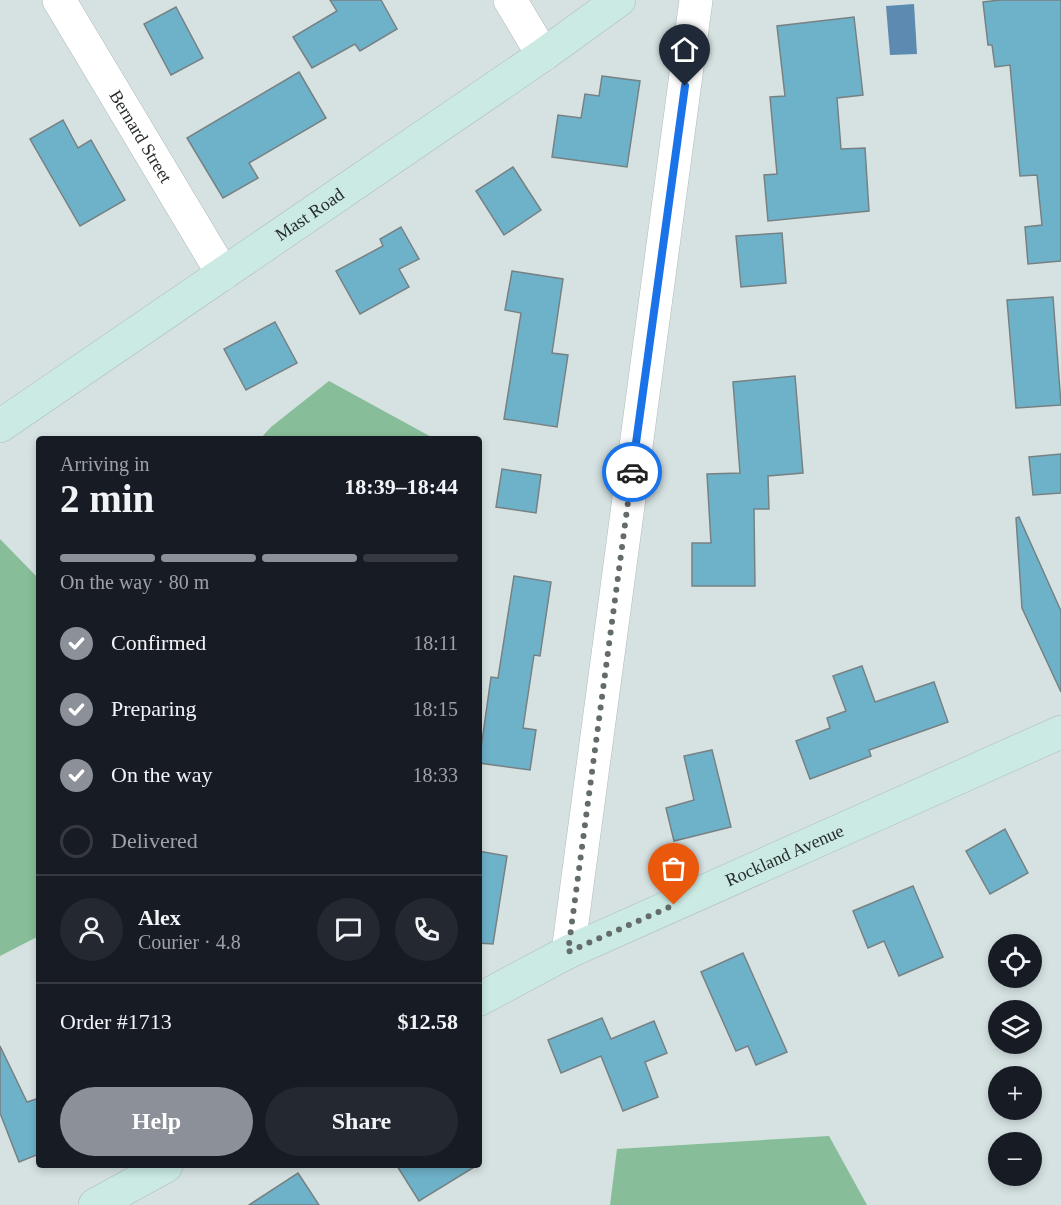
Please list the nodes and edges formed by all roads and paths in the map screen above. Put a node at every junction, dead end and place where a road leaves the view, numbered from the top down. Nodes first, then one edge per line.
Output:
1 (59, 0) edge
2 (510, 0) edge
3 (618, 0) edge
4 (696, 0) edge
5 (543, 55) junction
6 (223, 274) junction
7 (0, 426) edge
8 (1061, 732) edge
9 (568, 952) junction
10 (482, 998) edge
11 (162, 1168) edge
12 (95, 1205) edge

1 - 6 street, Bernard Street
2 - 5 street
3 - 5 main road, Mast Road
4 - 9 street
5 - 6 main road, Mast Road
6 - 7 main road, Mast Road
8 - 9 main road, Rockland Avenue
9 - 10 main road, Rockland Avenue
11 - 12 main road

